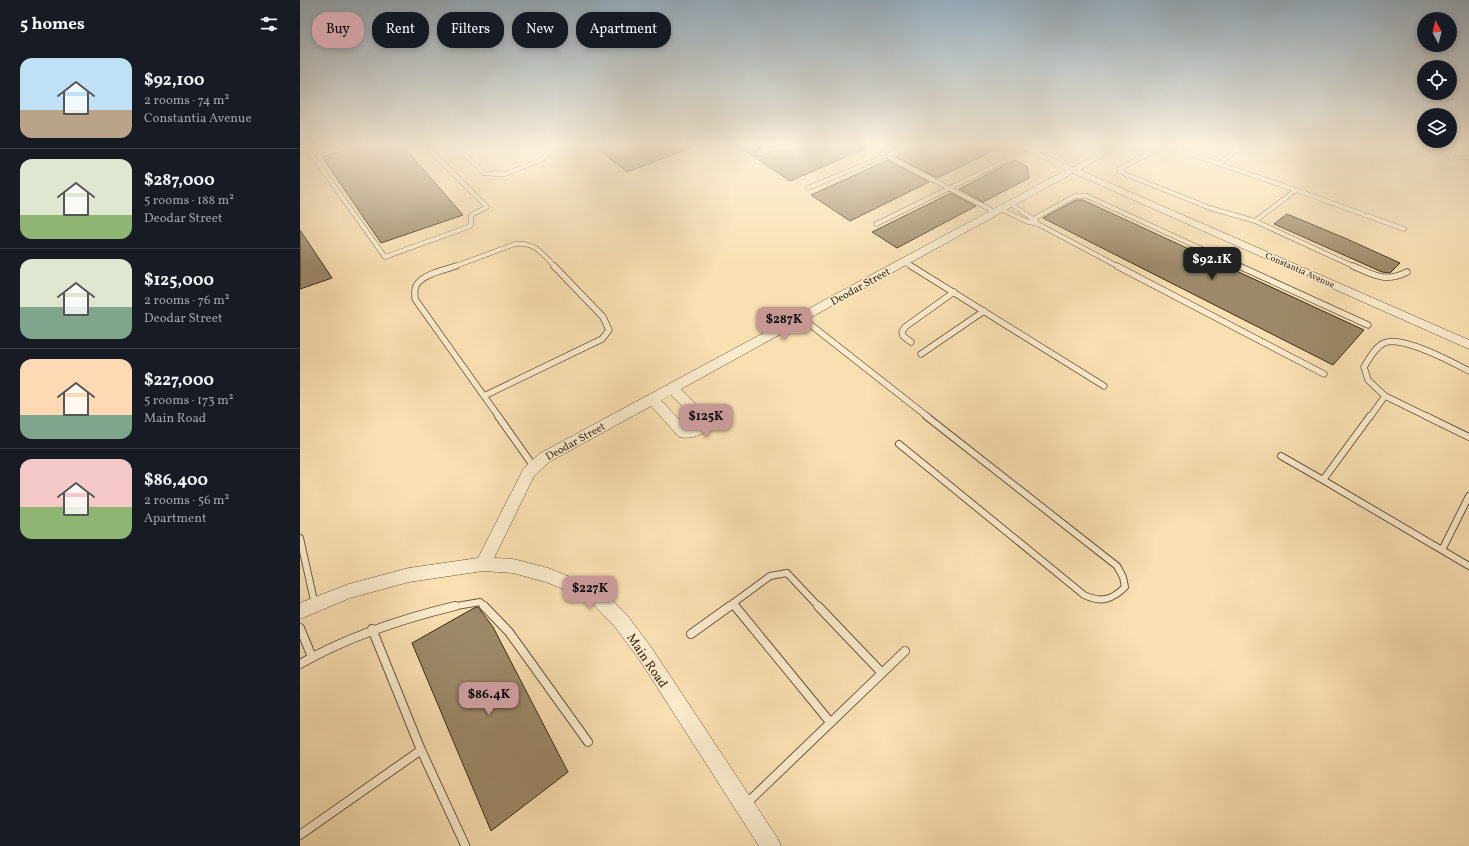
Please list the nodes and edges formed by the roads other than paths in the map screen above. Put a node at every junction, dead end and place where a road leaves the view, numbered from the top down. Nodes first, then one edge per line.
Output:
1 (334, 186) edge
2 (466, 186) edge
3 (812, 186) edge
4 (945, 186) edge
5 (955, 186) edge
6 (1043, 186) edge
7 (1110, 186) edge
8 (1156, 186) edge
9 (1286, 186) edge
10 (808, 188) dead end
11 (950, 189) junction
12 (1296, 190) junction
13 (1002, 209) junction
14 (1036, 221) junction
15 (1255, 221) junction
16 (876, 224) dead end
17 (1404, 229) dead end
18 (905, 262) junction
19 (1407, 272) dead end
20 (954, 292) junction
21 (984, 311) junction
22 (802, 318) junction
23 (1368, 324) dead end
24 (911, 342) dead end
25 (1469, 345) edge
26 (921, 354) dead end
27 (1469, 370) edge
28 (1324, 374) dead end
29 (1104, 386) dead end
30 (672, 388) junction
31 (483, 396) junction
32 (1385, 396) junction
33 (652, 399) junction
34 (1469, 438) edge
35 (900, 444) dead end
36 (1281, 456) dead end
37 (534, 466) junction
38 (1323, 480) junction
39 (1469, 496) edge
40 (300, 538) edge
41 (1442, 550) junction
42 (483, 564) junction
43 (1469, 566) edge
44 (733, 603) junction
45 (307, 608) edge
46 (300, 628) edge
47 (372, 629) junction
48 (692, 634) dead end
49 (905, 651) dead end
50 (312, 657) junction
51 (300, 664) edge
52 (882, 673) junction
53 (830, 722) junction
54 (588, 742) dead end
55 (421, 750) junction
56 (744, 806) junction
57 (300, 835) edge
58 (465, 846) edge
59 (771, 846) edge

1 - 2 lane
3 - 10 lane
4 - 11 lane
5 - 11 lane
6 - 13 street, Deodar Street
7 - 25 street, Constantia Avenue
8 - 15 lane
9 - 12 lane
11 - 13 lane
11 - 16 lane
12 - 15 lane
12 - 17 lane
13 - 14 lane
13 - 14 lane
13 - 18 street, Deodar Street
14 - 23 lane
14 - 28 lane
15 - 19 lane
18 - 20 lane
18 - 22 street, Deodar Street
20 - 21 lane
20 - 24 lane
21 - 26 lane
21 - 29 lane
22 - 30 street, Deodar Street
22 - 35 lane
27 - 32 lane
30 - 33 street, Deodar Street
30 - 33 street
31 - 31 lane
31 - 37 lane
32 - 34 lane
32 - 38 lane
33 - 37 street, Deodar Street
36 - 38 lane
37 - 42 street, Deodar Street
38 - 41 lane
39 - 41 lane
40 - 45 lane
41 - 43 lane
42 - 45 street, Main Road
42 - 56 street, Main Road
44 - 48 lane
44 - 52 lane
44 - 53 lane
46 - 50 lane
47 - 50 lane
47 - 54 lane
47 - 55 lane
49 - 52 lane
50 - 51 lane
52 - 53 lane
53 - 56 lane
55 - 57 lane
55 - 58 lane
56 - 59 street, Main Road

